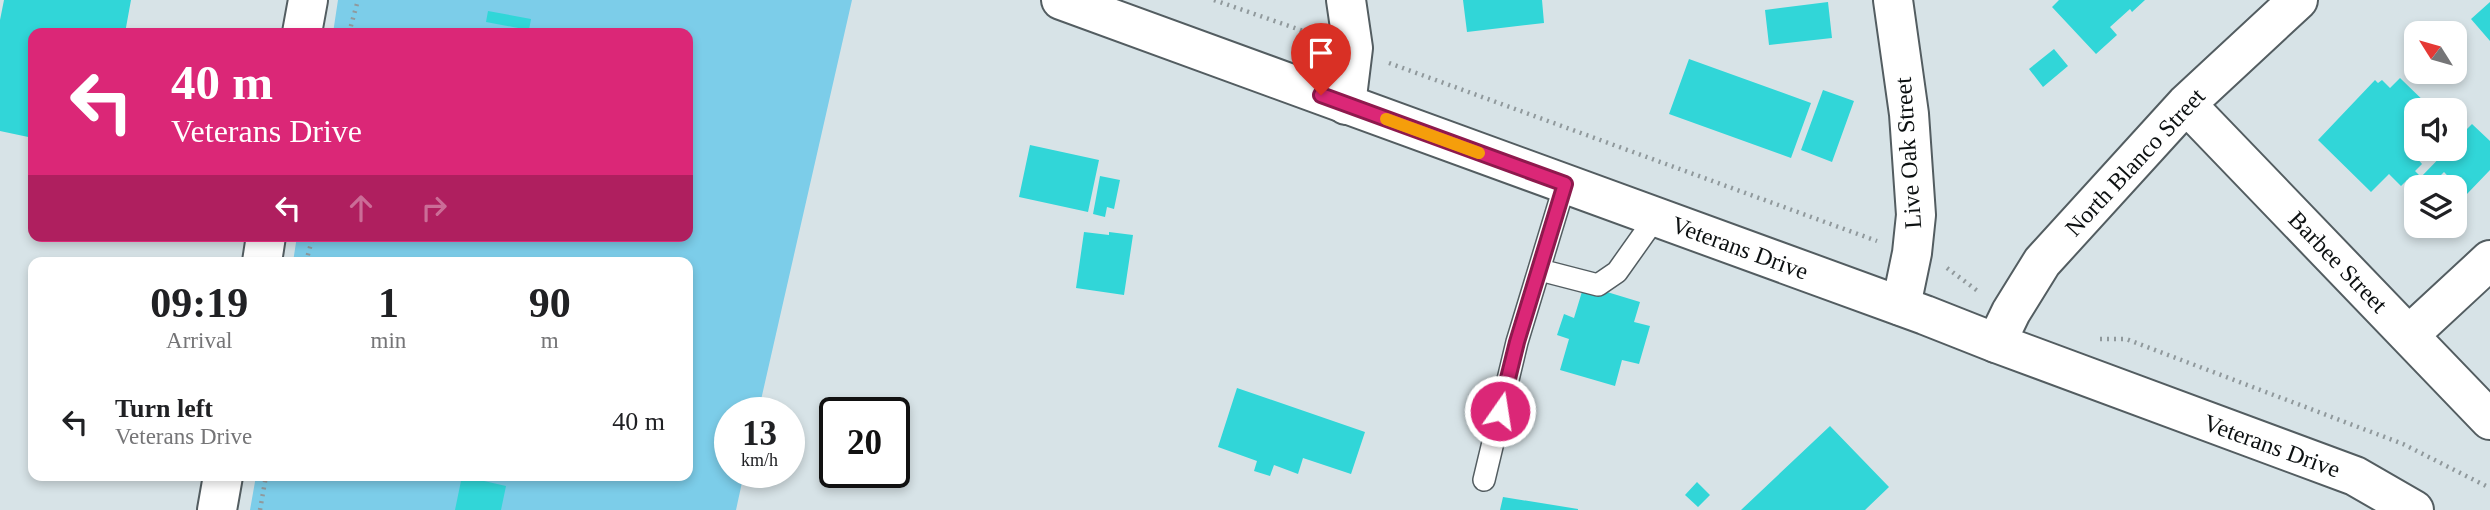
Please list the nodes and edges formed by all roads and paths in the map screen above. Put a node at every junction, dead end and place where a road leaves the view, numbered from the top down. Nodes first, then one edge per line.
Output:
1 (308, 0) edge
2 (358, 0) edge
3 (1061, 0) edge
4 (1214, 0) edge
5 (1346, 0) edge
6 (1893, 0) edge
7 (2298, 0) edge
8 (303, 28) edge
9 (350, 28) edge
10 (1316, 36) dead end
11 (1383, 60) dead end
12 (2186, 104) junction
13 (1346, 105) junction
14 (1565, 184) junction
15 (1656, 217) junction
16 (1884, 243) dead end
17 (2490, 260) edge
18 (1937, 261) dead end
19 (1540, 270) junction
20 (1983, 295) dead end
21 (1901, 306) junction
22 (2409, 335) junction
23 (2091, 339) dead end
24 (1996, 343) junction
25 (2490, 420) edge
26 (1484, 480) dead end
27 (222, 481) edge
28 (265, 481) edge
29 (2490, 488) edge
30 (216, 510) edge
31 (260, 510) edge
32 (2413, 510) edge

1 - 8 street
2 - 9 path
3 - 13 street, Veterans Drive
4 - 10 path
5 - 13 street
6 - 21 street, Live Oak Street
7 - 12 street, North Blanco Street
11 - 16 path
12 - 22 street, Barbee Street
12 - 24 street, North Blanco Street
13 - 14 street, Veterans Drive
14 - 15 street, Veterans Drive
14 - 19 lane
15 - 19 lane
15 - 21 street, Veterans Drive
17 - 22 street
18 - 20 path
19 - 26 lane
21 - 24 street, Veterans Drive
22 - 25 street, Barbee Street
23 - 29 path
24 - 32 street, Veterans Drive
27 - 30 street
28 - 31 path

